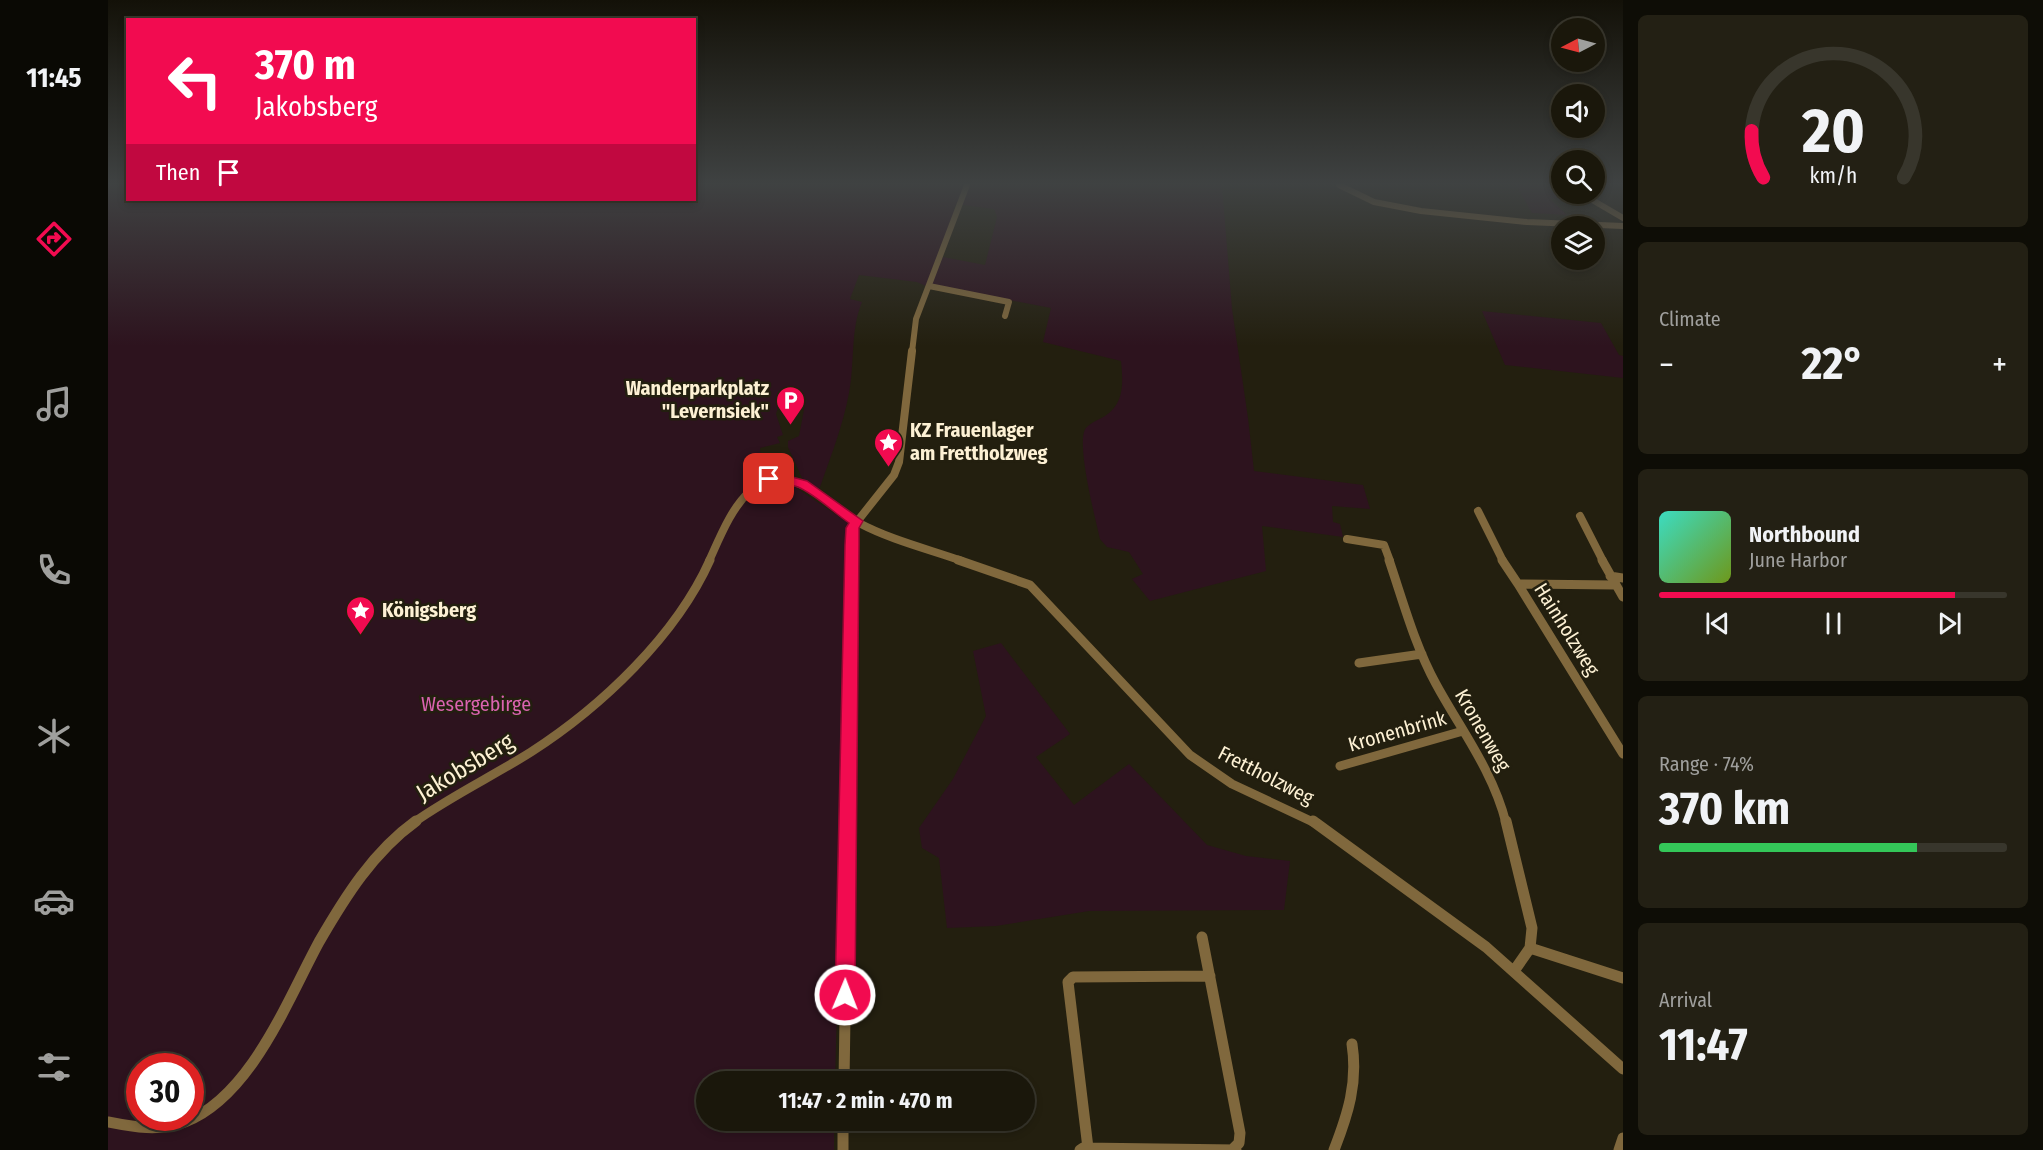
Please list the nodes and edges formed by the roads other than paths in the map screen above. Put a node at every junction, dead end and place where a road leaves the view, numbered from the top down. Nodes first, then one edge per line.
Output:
1 (947, 239) edge
2 (929, 286) junction
3 (1005, 316) dead end
4 (1479, 511) dead end
5 (1580, 516) dead end
6 (856, 521) junction
7 (1347, 539) dead end
8 (1610, 576) junction
9 (1623, 578) edge
10 (1518, 584) junction
11 (1615, 585) junction
12 (1623, 597) edge
13 (1422, 654) junction
14 (1359, 663) dead end
15 (1464, 731) junction
16 (1623, 754) edge
17 (1340, 766) dead end
18 (1202, 937) dead end
19 (1530, 948) junction
20 (1514, 971) junction
21 (1209, 976) junction
22 (1623, 978) edge
23 (1352, 1044) dead end
24 (1623, 1069) edge
25 (844, 1071) edge
26 (108, 1122) edge
27 (843, 1131) edge
28 (1623, 1138) edge
29 (1084, 1149) edge
30 (1235, 1149) edge
31 (843, 1150) edge
32 (1334, 1150) edge
33 (1619, 1150) edge

1 - 2 street
2 - 3 street
2 - 6 street
4 - 10 street, Hainholzweg
5 - 8 street
6 - 20 street, Frettholzweg
6 - 25 street
6 - 26 street, Jakobsberg
7 - 13 street, Kronenweg
8 - 9 street
8 - 11 street
10 - 11 street, Hainholzweg
10 - 16 street, Hainholzweg
11 - 12 street
13 - 14 street
13 - 15 street, Kronenweg
15 - 17 street, Kronenbrink
15 - 19 street, Kronenweg
18 - 21 street
19 - 20 street
19 - 22 street
20 - 24 street, Frettholzweg
21 - 29 street
21 - 30 street
23 - 32 street
27 - 31 street
28 - 33 street
29 - 30 street

